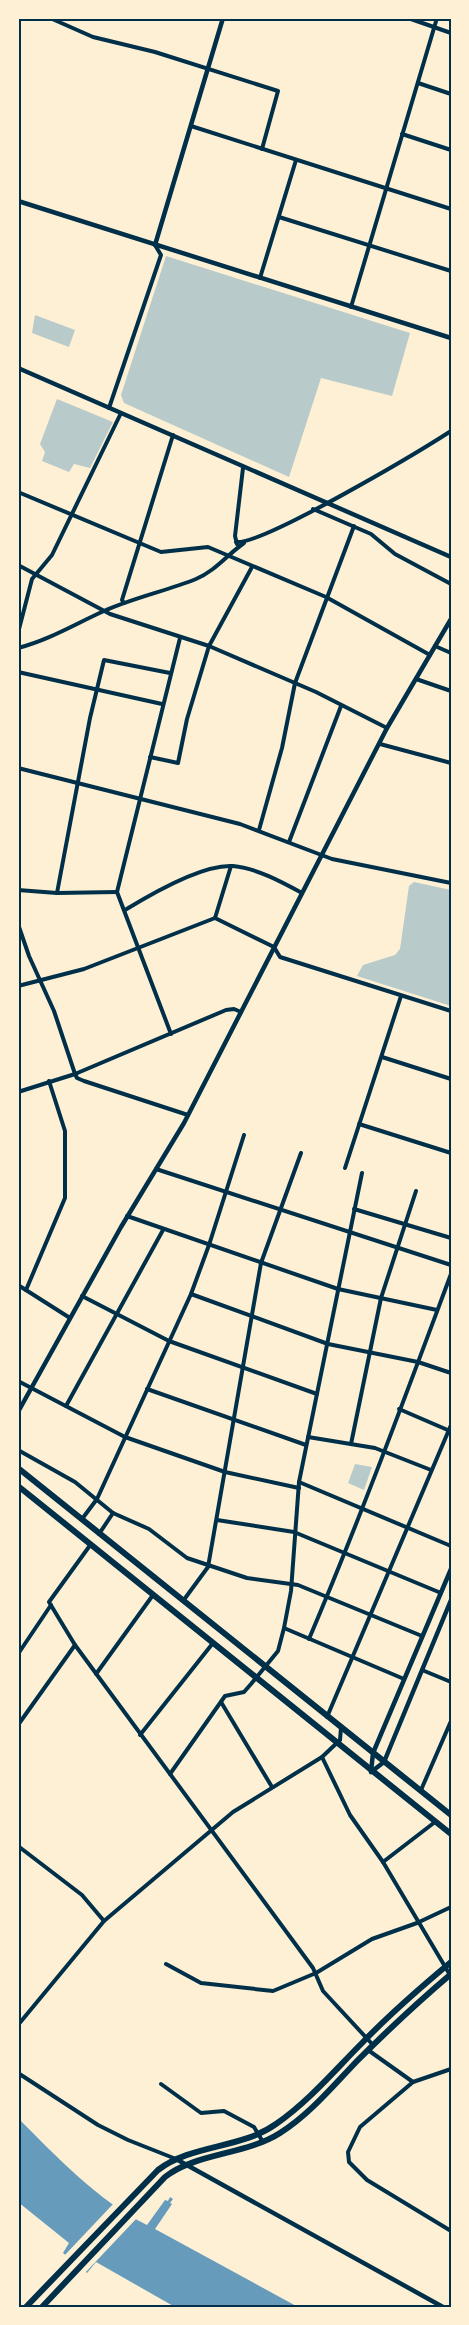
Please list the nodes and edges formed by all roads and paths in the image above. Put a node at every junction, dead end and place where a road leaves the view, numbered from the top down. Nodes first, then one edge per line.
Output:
1 (50, 18) edge
2 (223, 18) edge
3 (408, 18) edge
4 (437, 18) edge
5 (435, 27) junction
6 (451, 33) edge
7 (208, 69) junction
8 (418, 83) junction
9 (451, 94) edge
10 (190, 126) junction
11 (402, 134) junction
12 (262, 149) junction
13 (451, 150) edge
14 (297, 160) junction
15 (387, 188) junction
16 (18, 201) edge
17 (451, 209) edge
18 (279, 217) junction
19 (155, 245) junction
20 (370, 245) junction
21 (451, 271) edge
22 (260, 278) junction
23 (351, 307) junction
24 (451, 337) edge
25 (18, 368) edge
26 (109, 408) junction
27 (121, 412) junction
28 (451, 431) edge
29 (173, 435) junction
30 (243, 468) junction
31 (18, 492) edge
32 (324, 503) junction
33 (313, 509) junction
34 (71, 514) junction
35 (354, 526) junction
36 (140, 543) junction
37 (237, 544) junction
38 (228, 557) junction
39 (451, 557) edge
40 (18, 565) edge
41 (252, 567) junction
42 (36, 575) junction
43 (451, 584) edge
44 (326, 597) junction
45 (124, 604) junction
46 (104, 611) junction
47 (451, 620) edge
48 (18, 633) edge
49 (180, 638) junction
50 (210, 646) junction
51 (435, 646) junction
52 (18, 648) edge
53 (451, 653) edge
54 (430, 655) junction
55 (18, 672) edge
56 (170, 673) junction
57 (416, 679) junction
58 (295, 683) junction
59 (96, 691) junction
60 (451, 691) edge
61 (162, 704) junction
62 (342, 706) junction
63 (387, 729) junction
64 (380, 744) junction
65 (150, 757) junction
66 (451, 763) edge
67 (18, 768) edge
68 (79, 783) junction
69 (139, 797) junction
70 (259, 830) junction
71 (289, 843) junction
72 (322, 856) junction
73 (231, 866) junction
74 (451, 883) edge
75 (18, 890) edge
76 (117, 892) junction
77 (302, 893) junction
78 (57, 894) junction
79 (125, 909) junction
80 (215, 918) junction
81 (18, 924) edge
82 (141, 947) junction
83 (274, 947) junction
84 (41, 981) junction
85 (18, 986) edge
86 (401, 996) junction
87 (451, 1011) edge
88 (241, 1012) junction
89 (171, 1034) junction
90 (382, 1057) junction
91 (75, 1074) junction
92 (451, 1079) edge
93 (49, 1082) junction
94 (18, 1092) edge
95 (188, 1115) junction
96 (359, 1124) junction
97 (244, 1135) dead end
98 (301, 1153) dead end
99 (451, 1153) edge
100 (345, 1168) dead end
101 (156, 1169) junction
102 (362, 1173) dead end
103 (416, 1191) dead end
104 (225, 1192) junction
105 (281, 1208) junction
106 (354, 1209) junction
107 (127, 1216) junction
108 (405, 1224) junction
109 (163, 1230) junction
110 (350, 1231) junction
111 (451, 1238) edge
112 (209, 1245) junction
113 (398, 1247) junction
114 (261, 1263) junction
115 (451, 1265) edge
116 (451, 1274) edge
117 (449, 1284) edge
118 (18, 1286) edge
119 (338, 1289) junction
120 (26, 1290) junction
121 (191, 1294) junction
122 (82, 1295) junction
123 (381, 1298) junction
124 (437, 1310) junction
125 (116, 1314) junction
126 (252, 1316) junction
127 (70, 1318) junction
128 (169, 1341) junction
129 (327, 1344) junction
130 (370, 1353) junction
131 (418, 1362) junction
132 (244, 1368) junction
133 (451, 1373) edge
134 (18, 1382) edge
135 (31, 1388) junction
136 (147, 1389) junction
137 (317, 1394) junction
138 (66, 1406) junction
139 (399, 1409) junction
140 (18, 1412) edge
141 (235, 1418) junction
142 (451, 1425) edge
143 (450, 1431) edge
144 (125, 1437) junction
145 (308, 1437) junction
146 (351, 1444) junction
147 (306, 1445) junction
148 (18, 1450) edge
149 (383, 1450) junction
150 (18, 1468) edge
151 (431, 1470) junction
152 (225, 1472) junction
153 (299, 1485) junction
154 (18, 1486) edge
155 (97, 1499) junction
156 (364, 1509) junction
157 (113, 1513) junction
158 (81, 1520) junction
159 (217, 1520) junction
160 (408, 1527) junction
161 (294, 1532) junction
162 (99, 1534) junction
163 (91, 1544) junction
164 (451, 1546) edge
165 (345, 1553) junction
166 (208, 1567) junction
167 (451, 1569) edge
168 (390, 1572) junction
169 (291, 1583) junction
170 (441, 1593) junction
171 (153, 1595) junction
172 (327, 1596) junction
173 (451, 1600) edge
174 (183, 1601) junction
175 (51, 1605) junction
176 (371, 1615) junction
177 (284, 1628) junction
178 (422, 1636) junction
179 (309, 1639) junction
180 (213, 1642) junction
181 (75, 1645) junction
182 (18, 1654) edge
183 (353, 1657) junction
184 (265, 1667) junction
185 (422, 1670) junction
186 (96, 1674) junction
187 (256, 1677) junction
188 (404, 1679) junction
189 (451, 1682) edge
190 (221, 1702) junction
191 (327, 1717) junction
192 (451, 1721) edge
193 (18, 1725) edge
194 (340, 1727) junction
195 (140, 1735) junction
196 (336, 1744) junction
197 (373, 1753) junction
198 (322, 1757) junction
199 (384, 1762) junction
200 (371, 1772) junction
201 (170, 1774) junction
202 (272, 1787) junction
203 (420, 1791) junction
204 (451, 1815) edge
205 (435, 1821) junction
206 (212, 1831) junction
207 (451, 1834) edge
208 (18, 1846) edge
209 (383, 1862) junction
210 (451, 1907) edge
211 (104, 1921) junction
212 (417, 1923) junction
213 (451, 1962) edge
214 (166, 1964) dead end
215 (444, 1968) junction
216 (316, 1973) junction
217 (450, 1975) edge
218 (18, 2025) edge
219 (366, 2038) junction
220 (371, 2048) junction
221 (451, 2069) edge
222 (18, 2073) edge
223 (414, 2082) junction
224 (161, 2084) dead end
225 (258, 2134) junction
226 (263, 2142) junction
227 (176, 2159) junction
228 (189, 2165) junction
229 (451, 2231) edge
230 (26, 2307) edge
231 (42, 2307) edge
232 (443, 2307) edge

1 - 7 street
2 - 7 street
3 - 5 street
4 - 5 street
5 - 6 street
5 - 8 street
7 - 10 street
7 - 12 street
8 - 9 street
8 - 11 street
10 - 12 street
10 - 19 street
11 - 13 street
11 - 15 street
12 - 14 street
14 - 15 street
14 - 18 street
15 - 17 street
15 - 20 street
16 - 19 street
18 - 20 street
18 - 22 street
19 - 22 street
19 - 26 street
20 - 21 street
20 - 23 street
22 - 23 street
23 - 24 street
25 - 26 street
26 - 27 street
27 - 29 street
27 - 34 street
28 - 32 street
29 - 30 street
29 - 36 street
30 - 32 street
30 - 37 street
31 - 34 street
32 - 33 street
32 - 39 street
33 - 35 street
33 - 37 street
34 - 36 street
34 - 42 street
35 - 43 street
35 - 44 street
36 - 38 street
36 - 45 street
37 - 38 street
38 - 41 street
38 - 45 street
40 - 42 street
41 - 44 street
41 - 50 street
42 - 46 street
42 - 48 street
44 - 54 street
44 - 58 street
45 - 46 street
46 - 49 street
46 - 52 street
47 - 51 street
49 - 50 street
49 - 56 street
50 - 58 street
50 - 65 street
51 - 53 street
51 - 54 street
54 - 57 street
55 - 59 street
56 - 59 street
56 - 61 street
57 - 60 street
57 - 63 street
58 - 62 street
58 - 70 street
59 - 61 street
59 - 68 street
61 - 65 street
62 - 63 street
62 - 71 street
63 - 64 street
64 - 66 street
64 - 72 street
65 - 69 street
67 - 68 street
68 - 69 street
68 - 78 street
69 - 70 street
69 - 76 street
70 - 71 street
71 - 72 street
72 - 74 street
72 - 77 street
73 - 77 street
73 - 79 street
73 - 80 street
75 - 78 street
76 - 78 street
76 - 79 street
77 - 83 street
79 - 82 street
80 - 82 street
80 - 83 street
81 - 84 street
82 - 84 street
82 - 89 street
83 - 86 street
83 - 88 street
84 - 85 street
84 - 91 street
86 - 87 street
86 - 90 street
88 - 89 street
88 - 95 street
89 - 91 street
90 - 92 street
90 - 96 street
91 - 93 street
91 - 95 street
93 - 94 street
93 - 120 street
95 - 101 street
96 - 99 street
96 - 100 street
97 - 104 street
98 - 105 street
101 - 104 street
101 - 107 street
102 - 106 street
103 - 108 street
104 - 105 street
104 - 112 street
105 - 110 street
105 - 114 street
106 - 108 street
106 - 110 street
107 - 109 street
107 - 122 street
108 - 111 street
108 - 113 street
109 - 112 street
109 - 125 street
110 - 113 street
110 - 119 street
112 - 114 street
112 - 121 street
113 - 115 street
113 - 123 street
114 - 119 street
114 - 126 street
116 - 117 street
117 - 124 street
118 - 120 street
119 - 123 street
119 - 129 street
120 - 127 street
121 - 126 street
121 - 128 street
122 - 125 street
122 - 127 street
123 - 124 street
123 - 130 street
124 - 131 street
125 - 128 street
125 - 138 street
126 - 129 street
126 - 132 street
127 - 135 street
128 - 132 street
128 - 136 street
129 - 130 street
129 - 137 street
130 - 131 street
130 - 146 street
131 - 133 street
131 - 139 street
132 - 137 street
132 - 141 street
134 - 135 street
135 - 138 street
135 - 140 street
136 - 141 street
136 - 144 street
137 - 145 street
138 - 144 street
139 - 143 street
139 - 149 street
141 - 147 street
141 - 152 street
142 - 143 street
143 - 151 street
144 - 152 street
144 - 155 street
145 - 146 street
145 - 147 street
146 - 149 street
147 - 153 street
148 - 155 street
149 - 151 street
149 - 156 street
150 - 158 highway
151 - 160 street
152 - 153 street
152 - 159 street
153 - 156 street
153 - 161 street
154 - 163 highway
155 - 157 street
155 - 158 street
156 - 160 street
156 - 165 street
157 - 162 street
157 - 166 street
158 - 162 highway
159 - 161 street
159 - 166 street
160 - 164 street
160 - 168 street
161 - 165 street
161 - 169 street
162 - 174 highway
163 - 171 highway
163 - 175 street
165 - 168 street
165 - 172 street
166 - 169 street
166 - 174 street
167 - 170 street
168 - 170 street
168 - 176 street
169 - 172 street
169 - 177 street
170 - 178 street
171 - 180 highway
171 - 186 street
172 - 176 street
172 - 179 street
173 - 185 street
174 - 184 highway
175 - 181 street
175 - 182 street
176 - 178 street
176 - 183 street
177 - 179 street
177 - 184 street
178 - 188 street
179 - 183 street
180 - 187 highway
180 - 195 street
181 - 186 street
181 - 193 street
183 - 188 street
183 - 191 street
184 - 187 street
184 - 191 highway
185 - 189 street
185 - 199 street
186 - 195 street
187 - 190 street
187 - 196 highway
188 - 197 street
190 - 201 street
190 - 202 street
191 - 194 highway
192 - 203 street
194 - 196 street
194 - 197 highway
195 - 201 street
196 - 198 street
196 - 200 highway
197 - 199 highway
197 - 200 street
198 - 202 street
198 - 209 street
199 - 200 street
199 - 203 highway
200 - 205 highway
201 - 206 street
202 - 206 street
203 - 204 highway
205 - 207 highway
205 - 209 street
206 - 211 street
206 - 216 street
208 - 211 street
209 - 212 street
210 - 212 street
211 - 218 street
212 - 215 street
212 - 216 street
213 - 215 highway
214 - 216 street
215 - 217 street
215 - 219 highway
216 - 219 street
217 - 220 highway
219 - 220 street
219 - 225 highway
220 - 223 street
220 - 226 highway
221 - 223 street
222 - 227 street
223 - 229 street
224 - 225 street
225 - 226 street
225 - 227 highway
226 - 228 highway
227 - 228 street
227 - 230 highway
228 - 231 highway
228 - 232 street

